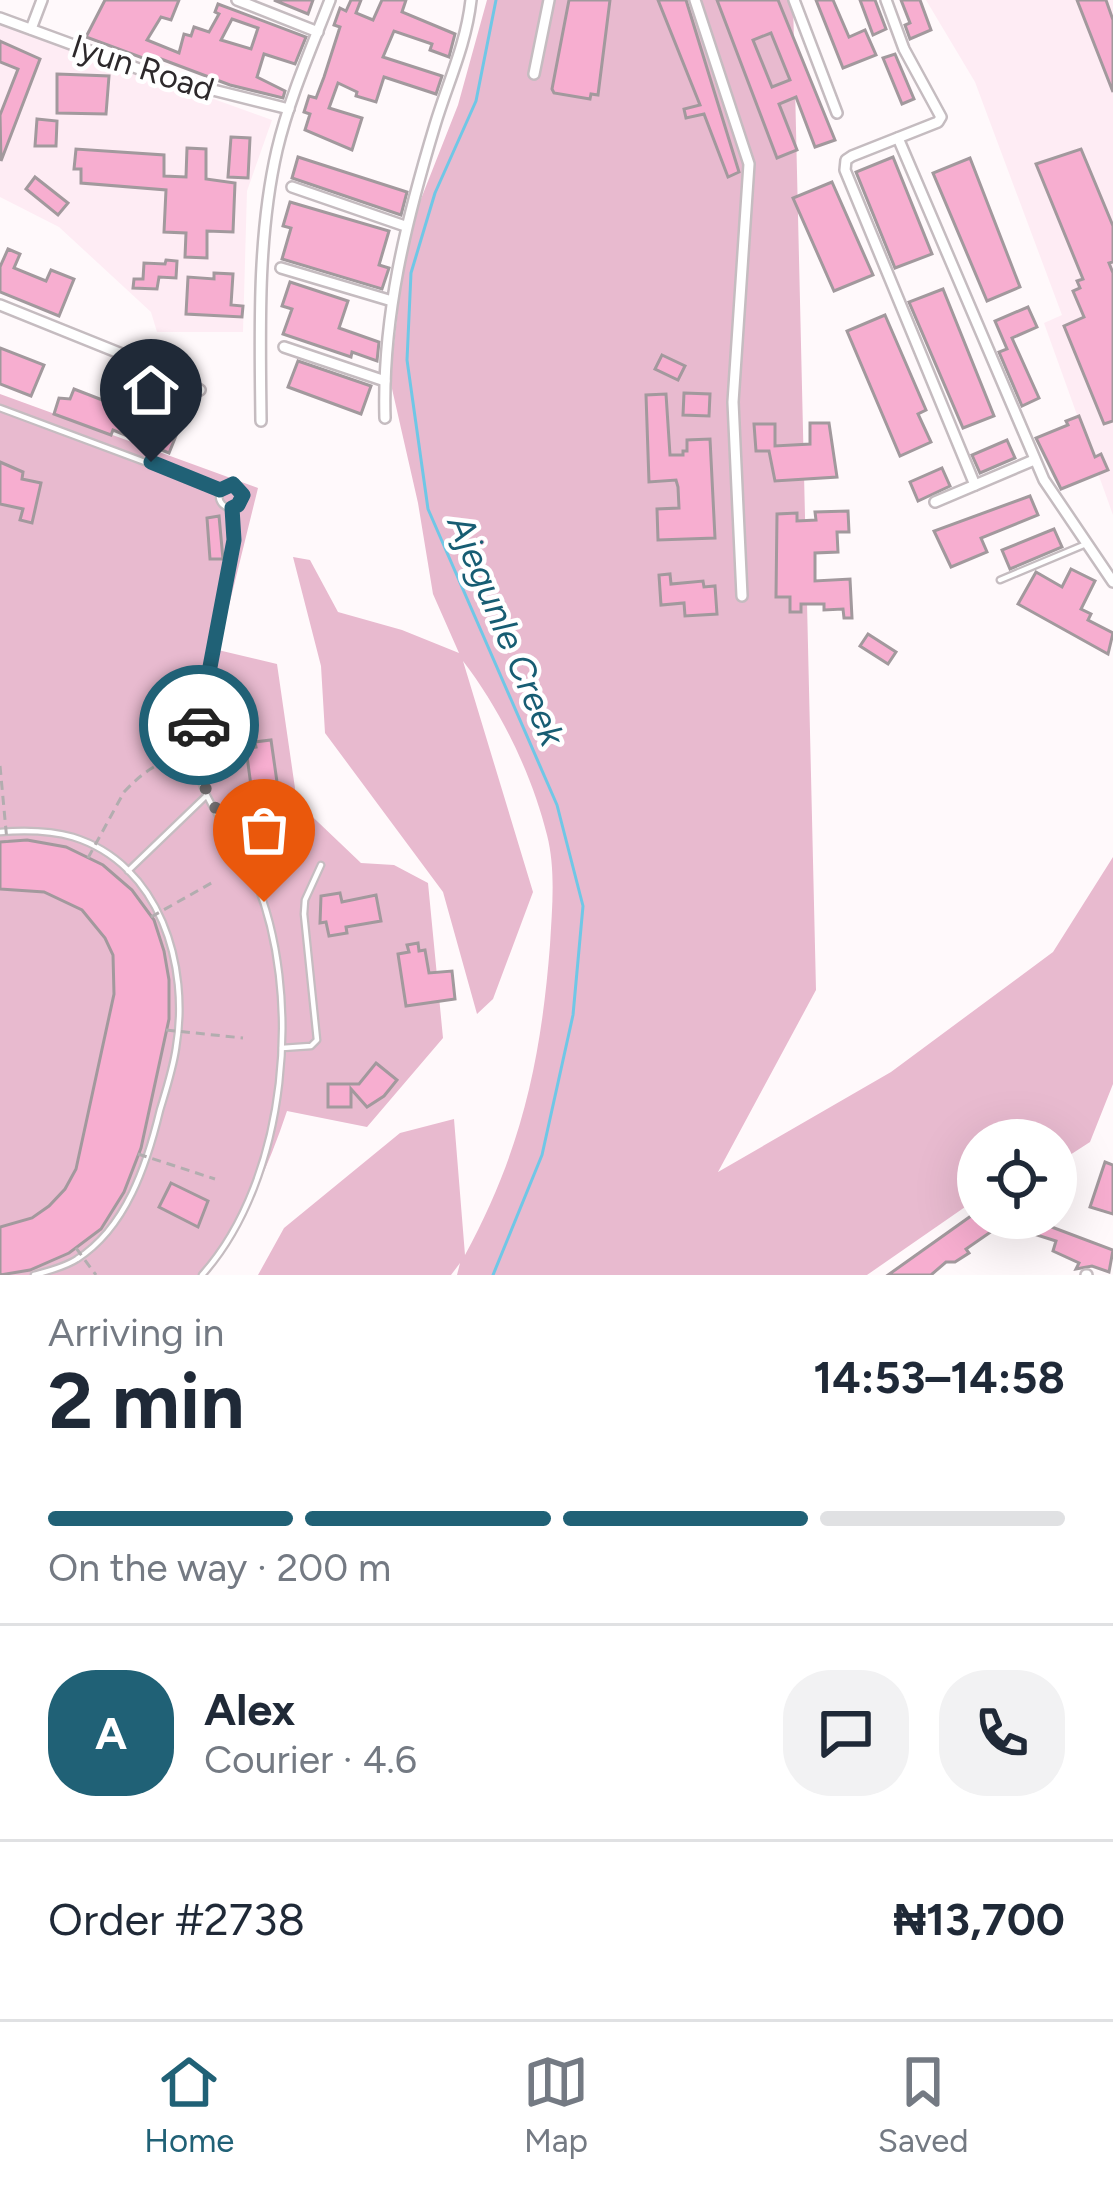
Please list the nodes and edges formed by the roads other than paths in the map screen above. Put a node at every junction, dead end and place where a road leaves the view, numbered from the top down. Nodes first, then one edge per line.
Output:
1 (42, 0) edge
2 (237, 0) edge
3 (330, 0) edge
4 (472, 0) edge
5 (550, 0) edge
6 (695, 0) edge
7 (794, 0) edge
8 (886, 0) edge
9 (0, 18) edge
10 (31, 29) junction
11 (318, 32) junction
12 (534, 74) dead end
13 (289, 109) junction
14 (837, 113) dead end
15 (898, 138) junction
16 (292, 187) dead end
17 (404, 226) junction
18 (281, 268) dead end
19 (392, 301) junction
20 (0, 304) edge
21 (284, 347) dead end
22 (386, 381) junction
23 (200, 390) dead end
24 (0, 408) edge
25 (385, 418) dead end
26 (261, 422) dead end
27 (1034, 460) junction
28 (975, 485) junction
29 (220, 490) junction
30 (935, 502) dead end
31 (232, 508) junction
32 (1086, 544) junction
33 (1000, 580) dead end
34 (1113, 581) edge
35 (742, 596) dead end
36 (206, 795) junction
37 (0, 832) edge
38 (321, 866) dead end
39 (128, 871) junction
40 (282, 1048) junction
41 (34, 1275) edge
42 (202, 1275) edge

1 - 10 street
2 - 11 street
3 - 11 street
4 - 17 street
5 - 12 street
6 - 35 street
7 - 14 street
8 - 15 street
9 - 10 street, Iyun Road
10 - 13 street, Iyun Road
11 - 13 street
13 - 26 street
15 - 27 street
15 - 28 street
16 - 17 street
17 - 19 street
18 - 19 street
19 - 22 street
20 - 23 street
21 - 22 street
22 - 25 street
24 - 29 lane
27 - 28 street
27 - 32 street
28 - 30 street
29 - 31 lane
29 - 31 lane
31 - 36 lane
32 - 33 lane
32 - 34 street
36 - 39 lane
36 - 40 lane
37 - 39 lane
38 - 40 lane
39 - 41 lane
40 - 42 lane

